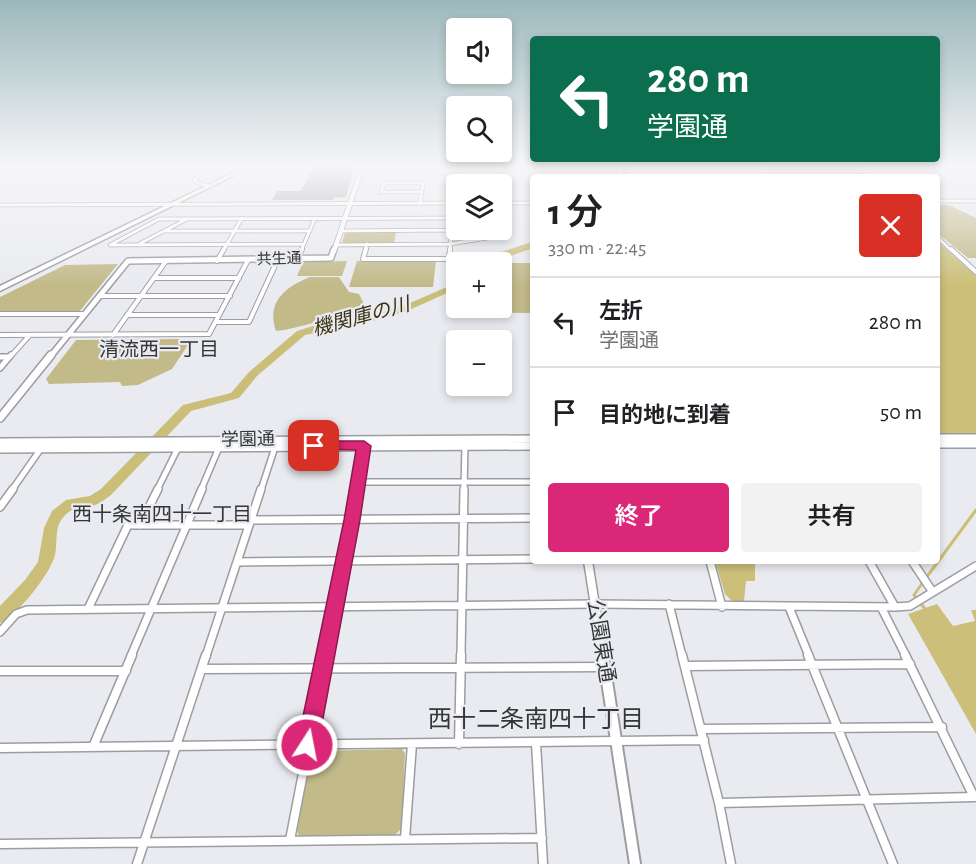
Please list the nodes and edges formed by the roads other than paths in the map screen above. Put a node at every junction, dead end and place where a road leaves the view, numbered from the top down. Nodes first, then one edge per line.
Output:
1 (166, 205) edge
2 (277, 205) edge
3 (350, 205) edge
4 (428, 205) edge
5 (242, 218) junction
6 (271, 218) junction
7 (315, 218) junction
8 (345, 218) junction
9 (427, 218) junction
10 (446, 218) edge
11 (187, 219) junction
12 (446, 230) edge
13 (164, 231) junction
14 (234, 231) junction
15 (310, 231) junction
16 (340, 231) junction
17 (451, 240) edge
18 (473, 240) edge
19 (940, 240) edge
20 (304, 244) junction
21 (367, 244) junction
22 (450, 244) junction
23 (138, 245) junction
24 (226, 245) junction
25 (336, 245) junction
26 (298, 258) junction
27 (278, 259) junction
28 (248, 260) junction
29 (166, 261) junction
30 (217, 261) junction
31 (976, 272) edge
32 (154, 278) junction
33 (239, 278) junction
34 (0, 287) edge
35 (99, 296) junction
36 (141, 296) junction
37 (230, 296) junction
38 (85, 314) junction
39 (1, 315) edge
40 (127, 315) junction
41 (219, 315) junction
42 (216, 322) junction
43 (0, 335) edge
44 (67, 335) junction
45 (113, 335) junction
46 (29, 336) junction
47 (0, 357) edge
48 (9, 357) junction
49 (0, 368) edge
50 (8, 408) junction
51 (0, 409) edge
52 (0, 418) edge
53 (940, 438) edge
54 (976, 438) edge
55 (530, 439) edge
56 (46, 441) junction
57 (0, 442) edge
58 (465, 442) junction
59 (276, 443) junction
60 (364, 443) junction
61 (180, 444) junction
62 (220, 444) junction
63 (940, 444) edge
64 (976, 444) edge
65 (530, 446) edge
66 (0, 448) edge
67 (41, 448) junction
68 (358, 482) junction
69 (464, 482) junction
70 (530, 482) edge
71 (0, 507) edge
72 (464, 518) junction
73 (530, 518) edge
74 (352, 520) junction
75 (250, 522) junction
76 (140, 525) junction
77 (186, 525) junction
78 (463, 559) junction
79 (530, 559) edge
80 (344, 560) junction
81 (237, 562) junction
82 (589, 564) edge
83 (711, 564) edge
84 (871, 564) edge
85 (914, 564) edge
86 (975, 568) edge
87 (932, 591) junction
88 (596, 604) junction
89 (669, 604) junction
90 (335, 606) junction
91 (462, 606) junction
92 (223, 607) junction
93 (722, 607) junction
94 (881, 607) junction
95 (895, 607) junction
96 (152, 608) junction
97 (789, 608) junction
98 (88, 609) junction
99 (0, 632) edge
100 (910, 664) junction
101 (813, 665) junction
102 (685, 666) junction
103 (460, 667) junction
104 (605, 667) junction
105 (322, 668) junction
106 (202, 669) junction
107 (0, 671) edge
108 (126, 671) junction
109 (942, 728) junction
110 (701, 729) junction
111 (839, 729) junction
112 (704, 740) junction
113 (617, 741) junction
114 (537, 743) junction
115 (412, 744) junction
116 (459, 744) junction
117 (307, 745) junction
118 (93, 747) junction
119 (177, 747) junction
120 (0, 748) edge
121 (868, 801) junction
122 (719, 803) junction
123 (542, 838) junction
124 (405, 839) junction
125 (290, 840) junction
126 (145, 842) junction
127 (0, 844) edge
128 (137, 864) edge
129 (543, 864) edge
130 (635, 864) edge
131 (731, 864) edge
132 (893, 864) edge

1 - 34 highway
2 - 6 street
3 - 8 street
4 - 9 street
5 - 6 street
5 - 11 street
5 - 14 street
6 - 7 street
7 - 8 street
7 - 15 street
8 - 9 street
8 - 16 street
9 - 10 street
11 - 13 street
11 - 23 street
12 - 16 street
13 - 14 street
13 - 23 street
14 - 15 street
14 - 24 street
15 - 20 street
16 - 25 street
17 - 22 street
18 - 22 street
19 - 31 street
20 - 24 street
20 - 26 street
21 - 22 street
21 - 22 street
21 - 25 street
23 - 24 street
24 - 30 street
25 - 26 street, 共生通
26 - 27 street, 共生通
27 - 28 street, 共生通
27 - 42 street
28 - 30 street, 共生通
28 - 33 street
29 - 30 street, 共生通
29 - 32 street
29 - 35 street, 共生通
32 - 33 street
32 - 36 street
33 - 37 street
35 - 36 street
35 - 38 street
36 - 37 street
36 - 40 street
37 - 41 street
38 - 39 street
38 - 44 street
40 - 41 street
40 - 45 street
41 - 42 street
42 - 45 street
43 - 46 street
44 - 45 street
44 - 46 street
44 - 50 street
46 - 48 street
47 - 48 street
48 - 49 street
50 - 51 street
50 - 52 street
53 - 54 street
55 - 58 street, 学園通
56 - 57 street, 学園通
56 - 61 street, 学園通
56 - 67 street
58 - 60 street, 学園通
58 - 65 street, 学園通
58 - 69 street
59 - 60 street, 学園通
59 - 62 street, 学園通
59 - 75 street
60 - 68 street
61 - 62 street, 学園通
61 - 67 street, 学園通
61 - 76 street
62 - 77 street
63 - 64 street
66 - 67 street, 学園通
67 - 71 street
68 - 69 street
68 - 74 street
69 - 70 street
69 - 72 street
72 - 73 street
72 - 74 street
72 - 78 street
74 - 75 street
74 - 80 street
75 - 77 street
75 - 81 street
76 - 77 street
76 - 98 street
77 - 96 street
78 - 79 street
78 - 80 street
78 - 91 street
80 - 81 street
80 - 90 street
81 - 92 street
82 - 88 street, 公園東通
83 - 93 street
84 - 95 street
85 - 87 street
86 - 87 street
87 - 95 street
88 - 89 street
88 - 91 street
88 - 104 street, 公園東通
89 - 93 street
89 - 102 street
90 - 91 street
90 - 92 street
90 - 105 street
91 - 103 street
92 - 96 street
92 - 106 street
93 - 97 street
94 - 95 street
94 - 97 street
94 - 100 street
96 - 98 street
96 - 108 street
97 - 101 street
98 - 99 street
100 - 101 street
100 - 109 street
101 - 102 street
101 - 111 street
102 - 110 street
103 - 104 street
103 - 105 street
103 - 116 street
104 - 113 street, 公園東通
105 - 106 street
105 - 117 street
106 - 119 street
107 - 108 street
108 - 118 street
109 - 111 street
109 - 121 street
110 - 111 street
110 - 112 street
111 - 121 street
112 - 113 street
112 - 122 street
113 - 114 street
113 - 130 street, 公園東通
114 - 116 street
114 - 123 street
115 - 116 street
115 - 117 street
115 - 124 street
117 - 119 street
117 - 125 street
118 - 119 street
118 - 120 street
119 - 126 street
121 - 122 street
121 - 132 street
122 - 131 street
123 - 124 street
123 - 129 street
124 - 125 street
125 - 126 street
126 - 127 street
126 - 128 street

